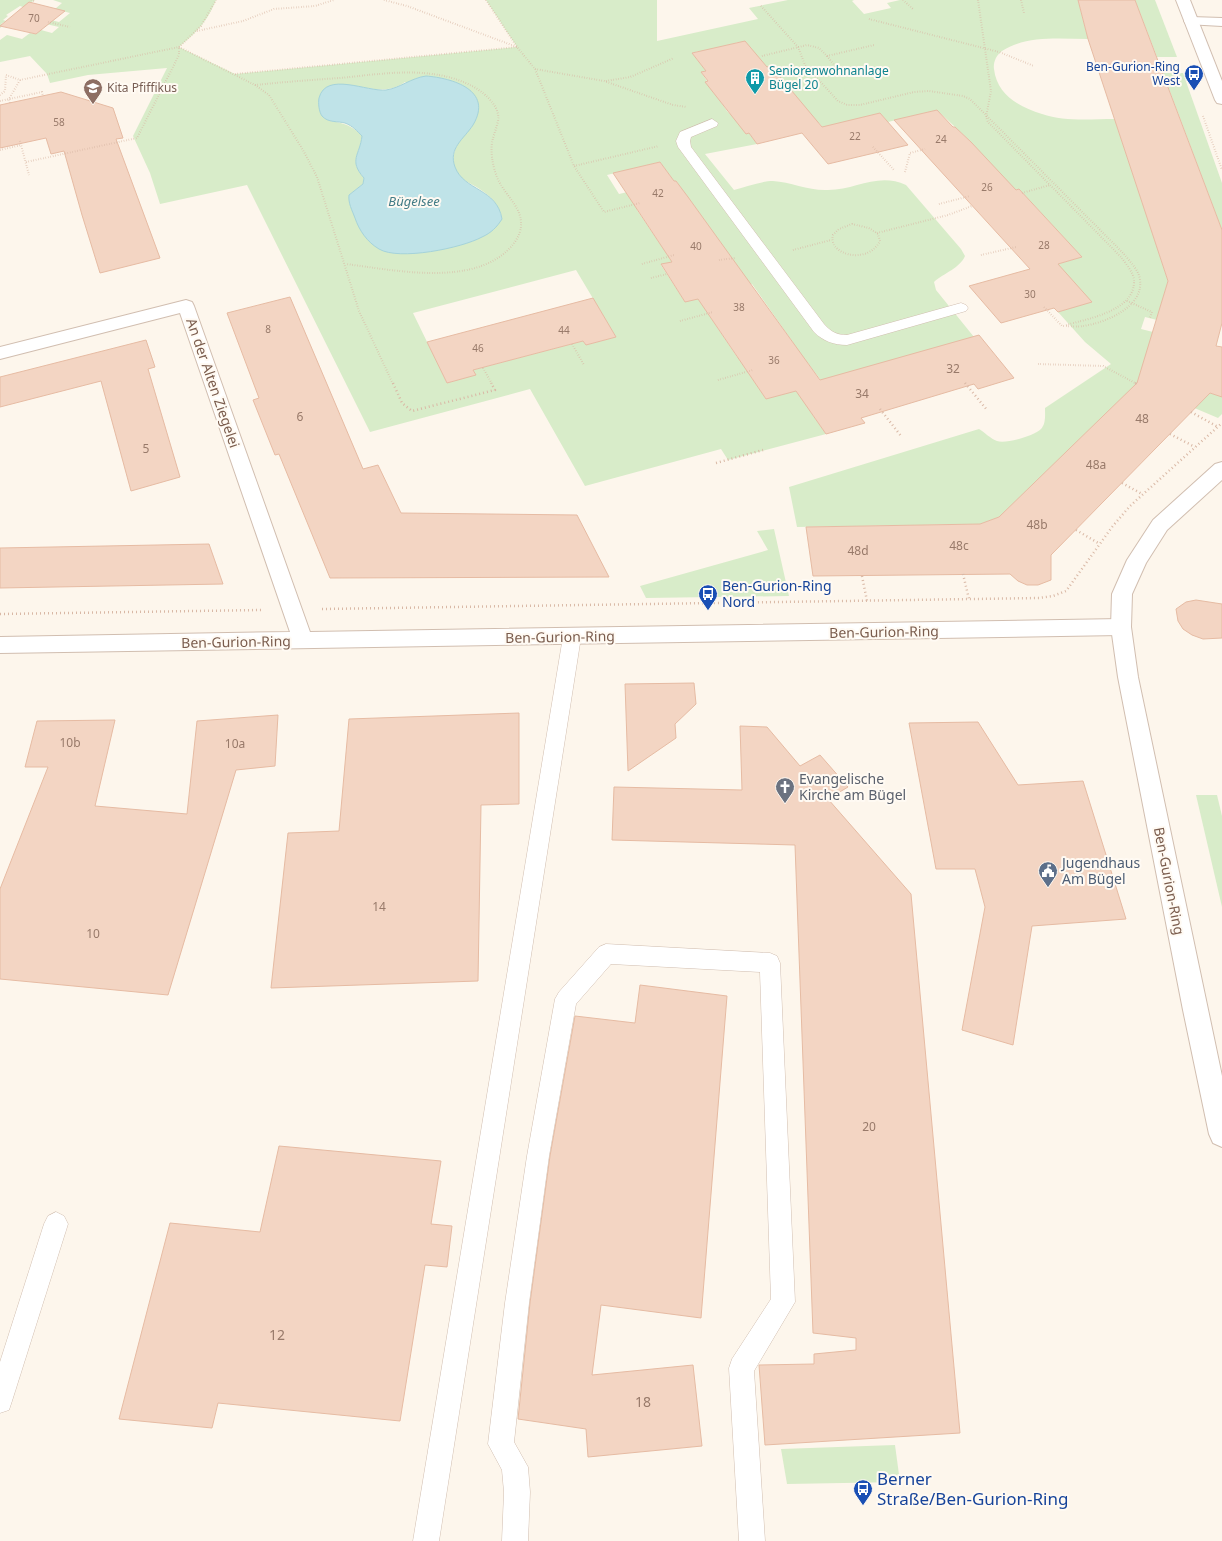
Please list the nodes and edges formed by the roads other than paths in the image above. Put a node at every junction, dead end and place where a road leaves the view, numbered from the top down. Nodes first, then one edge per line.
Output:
1 (1183, 0) edge
2 (1191, 21) junction
3 (1222, 22) edge
4 (1222, 100) edge
5 (712, 123) dead end
6 (961, 308) dead end
7 (0, 352) edge
8 (1222, 469) edge
9 (1121, 627) junction
10 (572, 637) junction
11 (303, 641) junction
12 (0, 645) edge
13 (1222, 1134) edge
14 (56, 1224) dead end
15 (0, 1401) edge
16 (426, 1541) edge
17 (515, 1541) edge
18 (752, 1541) edge

1 - 2 street
2 - 3 street
2 - 4 street
5 - 6 lane
7 - 11 street, An der Alten Ziegelei
8 - 9 street, Ben-Gurion-Ring
9 - 10 street, Ben-Gurion-Ring
9 - 13 street, Ben-Gurion-Ring
10 - 11 street, Ben-Gurion-Ring
10 - 16 lane
11 - 12 street, Ben-Gurion-Ring
14 - 15 lane
17 - 18 lane

